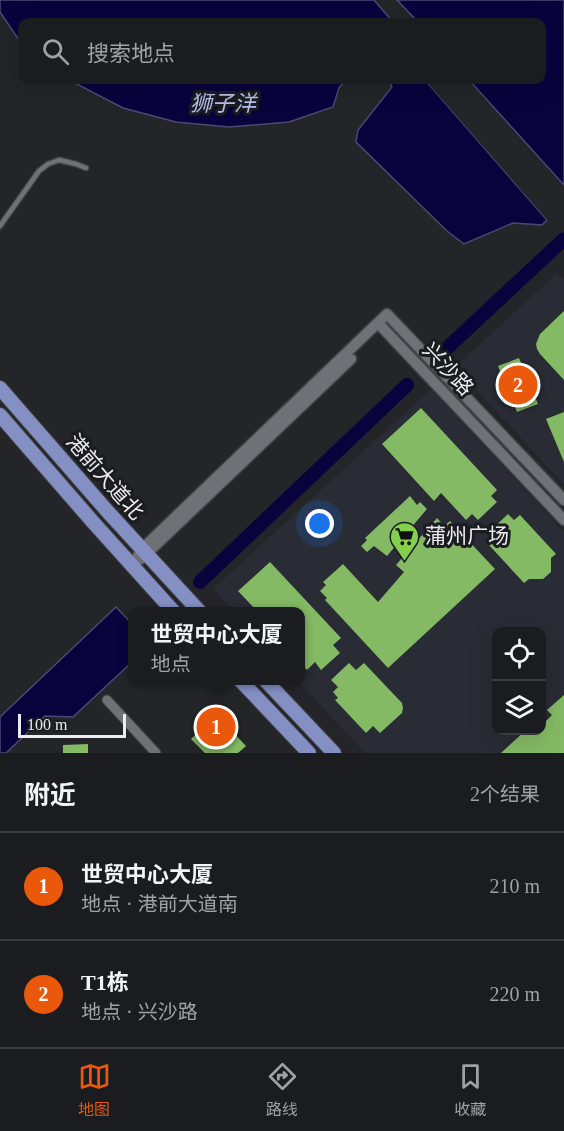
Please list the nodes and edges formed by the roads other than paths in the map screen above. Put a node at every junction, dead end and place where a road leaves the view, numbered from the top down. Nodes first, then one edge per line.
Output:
1 (86, 168) dead end
2 (0, 225) edge
3 (381, 326) junction
4 (0, 388) edge
5 (0, 415) edge
6 (564, 501) edge
7 (564, 520) edge
8 (144, 552) junction
9 (133, 565) junction
10 (170, 607) edge
11 (196, 607) edge
12 (244, 685) edge
13 (269, 685) edge
14 (107, 700) dead end
15 (156, 753) edge
16 (309, 753) edge
17 (334, 753) edge

1 - 2 lane
3 - 6 street, 兴沙路
3 - 7 street, 兴沙路
3 - 8 street
4 - 8 main road, 港前大道北
5 - 9 main road
8 - 9 street
8 - 11 main road, 港前大道北
9 - 10 main road
12 - 16 main road
13 - 17 main road
14 - 15 street

